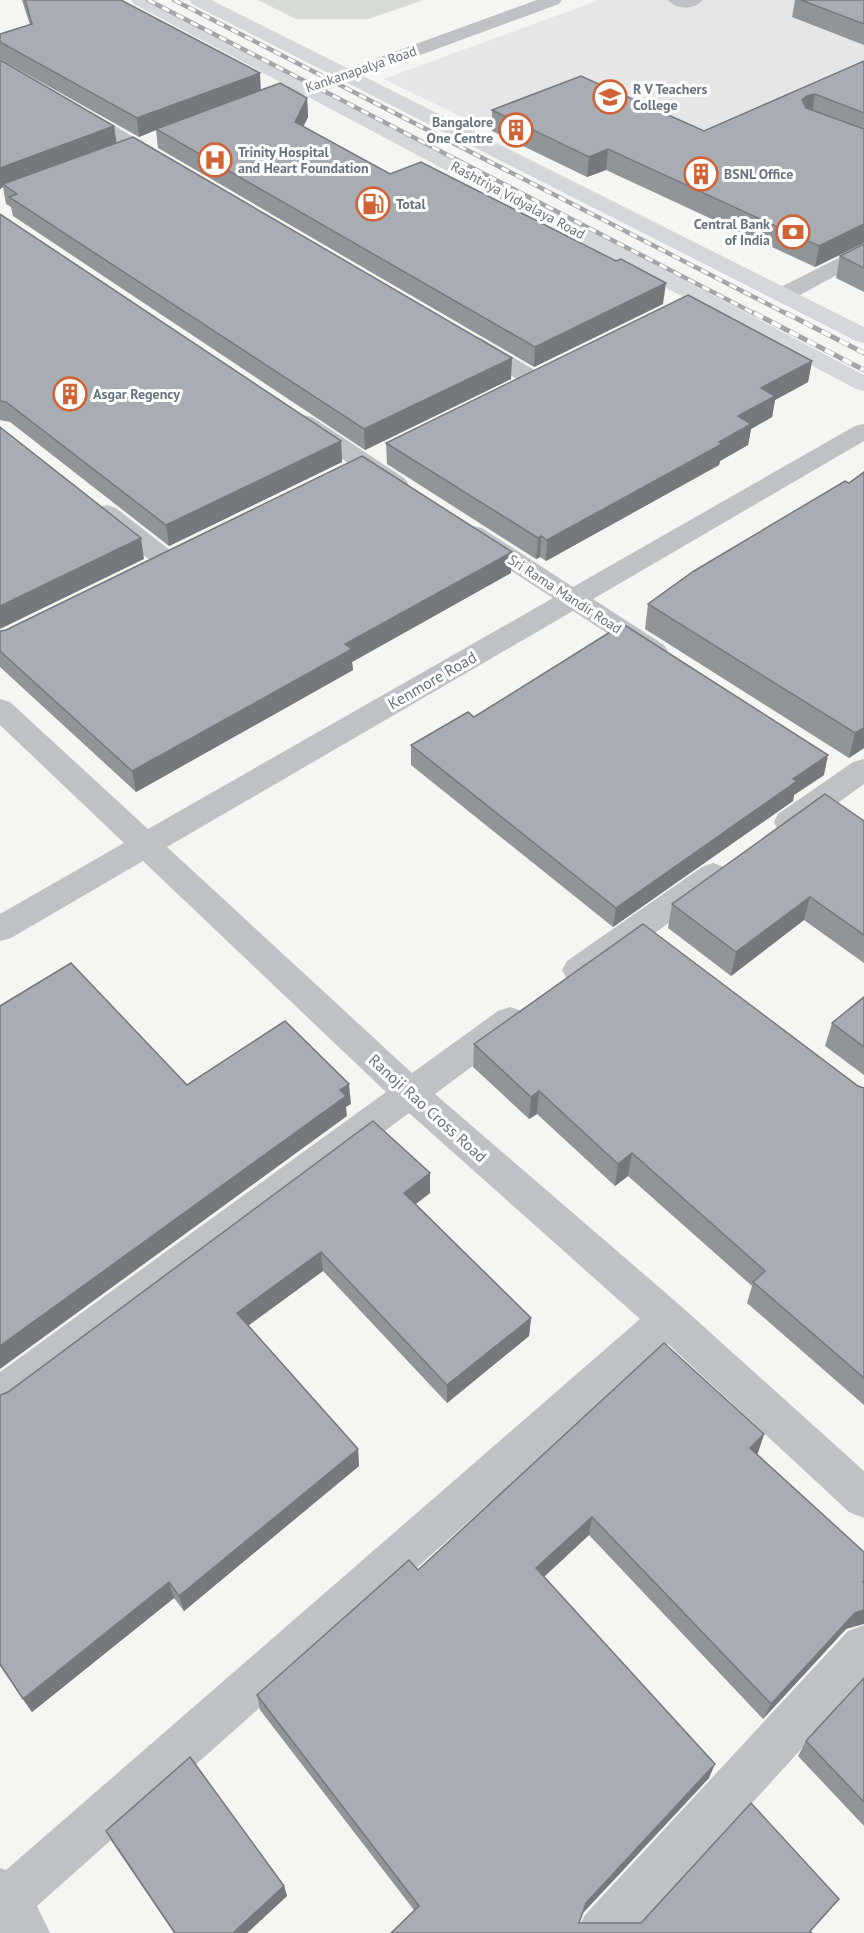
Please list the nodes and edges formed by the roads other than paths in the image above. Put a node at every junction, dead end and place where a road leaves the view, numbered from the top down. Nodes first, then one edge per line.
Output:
1 (140, 0) edge
2 (198, 0) edge
3 (553, 0) edge
4 (677, 0) edge
5 (694, 0) edge
6 (325, 63) junction
7 (348, 65) junction
8 (0, 66) edge
9 (283, 86) junction
10 (310, 89) junction
11 (236, 111) edge
12 (158, 139) edge
13 (136, 147) junction
14 (115, 155) edge
15 (178, 171) edge
16 (864, 251) edge
17 (783, 295) junction
18 (700, 297) junction
19 (670, 311) edge
20 (454, 332) edge
21 (864, 336) edge
22 (533, 379) edge
23 (864, 384) edge
24 (285, 410) edge
25 (864, 431) edge
26 (413, 495) edge
27 (93, 502) edge
28 (453, 521) edge
29 (166, 560) edge
30 (573, 599) junction
31 (673, 663) edge
32 (0, 709) edge
33 (854, 774) edge
34 (766, 838) edge
35 (146, 846) junction
36 (737, 859) edge
37 (640, 927) junction
38 (0, 929) edge
39 (668, 948) edge
40 (409, 1092) junction
41 (668, 1319) junction
42 (0, 1395) edge
43 (864, 1498) edge
44 (864, 1647) edge
45 (11, 1909) edge
46 (601, 1933) edge

1 - 9 main road
2 - 6 main road
3 - 7 street, Kankanapalya Road
4 - 5 street
6 - 7 main road
6 - 9 street
7 - 10 street, Kankanapalya Road
7 - 17 main road
8 - 13 street
9 - 10 street, Kankanapalya Road
9 - 11 street, Kankanapalya Road
10 - 18 main road, Rashtriya Vidyalaya Road
12 - 13 street
13 - 14 street
13 - 15 street
16 - 17 street
17 - 21 main road
18 - 19 street
18 - 23 main road, Rashtriya Vidyalaya Road
20 - 22 street
24 - 26 street
25 - 30 street, Kenmore Road
27 - 29 street
28 - 30 street, Sri Rama Mandir Road
30 - 31 street, Sri Rama Mandir Road
30 - 35 street, Kenmore Road
32 - 35 street, Ranoji Rao Cross Road
33 - 34 street
35 - 38 street, Kenmore Road
35 - 40 street, Ranoji Rao Cross Road
36 - 37 street
37 - 39 street
37 - 40 street
40 - 41 street, Ranoji Rao Cross Road
40 - 42 street
41 - 43 street, Ranoji Rao Cross Road
41 - 45 street
44 - 46 street

